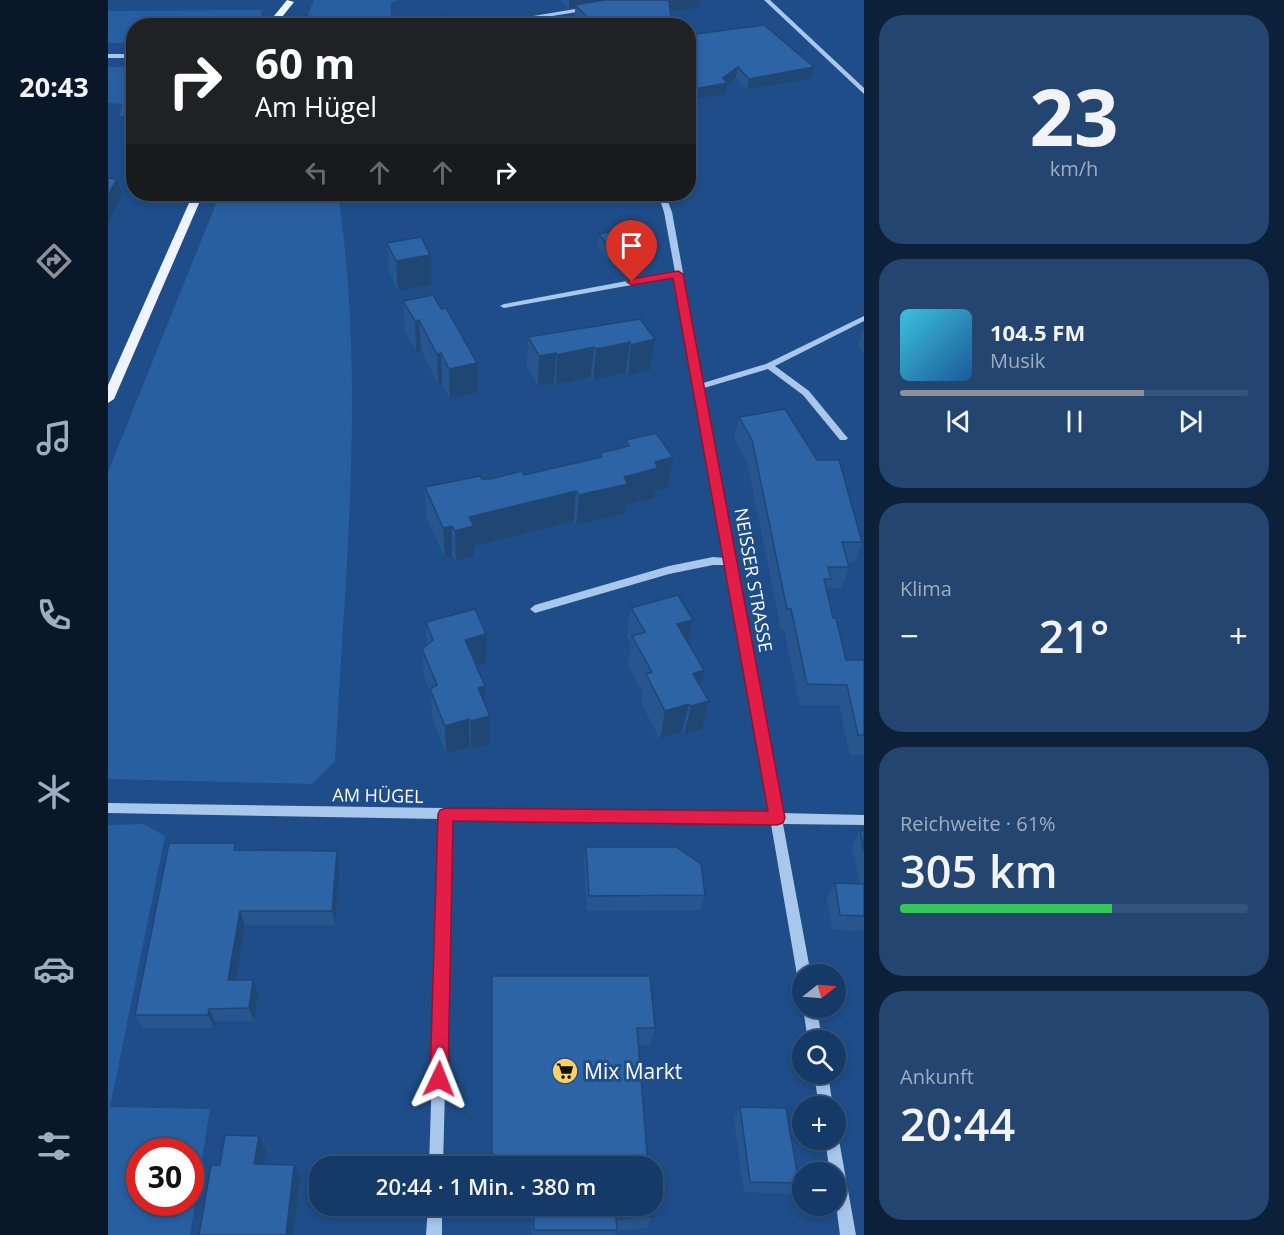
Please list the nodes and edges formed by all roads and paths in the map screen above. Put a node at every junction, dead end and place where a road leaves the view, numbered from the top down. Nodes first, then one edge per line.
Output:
1 (767, 0) edge
2 (291, 1) edge
3 (594, 8) edge
4 (289, 17) dead end
5 (540, 17) joint
6 (277, 18) edge
7 (533, 18) edge
8 (108, 56) edge
9 (126, 56) edge
10 (864, 92) edge
11 (195, 201) edge
12 (664, 201) edge
13 (678, 274) junction
14 (504, 306) dead end
15 (864, 318) edge
16 (769, 366) junction
17 (699, 387) junction
18 (108, 399) edge
19 (843, 438) dead end
20 (731, 562) junction
21 (535, 609) dead end
22 (108, 808) edge
23 (446, 814) junction
24 (777, 818) junction
25 (864, 820) edge
26 (802, 964) edge
27 (834, 1150) edge
28 (436, 1156) edge
29 (435, 1216) edge
30 (434, 1235) edge
31 (848, 1235) edge

1 - 10 street
2 - 4 main road
2 - 6 main road
3 - 5 street
5 - 7 street
8 - 9 street
11 - 18 main road
12 - 13 street, NEISSER STRASSE
13 - 14 street
13 - 17 street, NEISSER STRASSE
15 - 16 street
16 - 17 street
16 - 19 street
17 - 20 street, NEISSER STRASSE
20 - 21 street
20 - 24 street, NEISSER STRASSE
22 - 23 street, AM HÜGEL
23 - 24 street, AM HÜGEL
23 - 28 street
24 - 25 street, AM HÜGEL
24 - 26 street, NEISSER STRASSE
27 - 31 street
29 - 30 street

